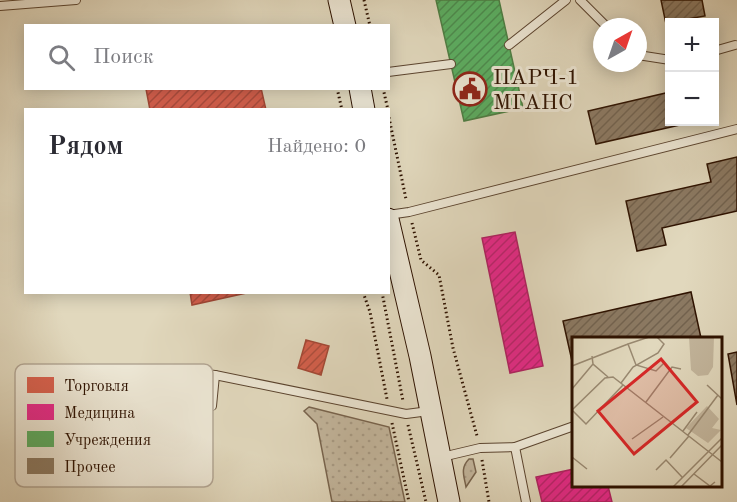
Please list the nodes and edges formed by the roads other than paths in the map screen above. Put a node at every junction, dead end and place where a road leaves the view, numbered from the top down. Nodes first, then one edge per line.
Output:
1 (76, 0) edge
2 (339, 0) edge
3 (566, 0) edge
4 (580, 0) edge
5 (0, 6) edge
6 (598, 18) edge
7 (345, 24) edge
8 (509, 45) dead end
9 (735, 45) dead end
10 (719, 50) edge
11 (647, 56) edge
12 (665, 59) edge
13 (451, 64) dead end
14 (390, 72) edge
15 (360, 90) edge
16 (364, 108) edge
17 (737, 129) edge
18 (390, 217) edge
19 (390, 226) edge
20 (215, 375) joint
21 (213, 396) edge
22 (430, 410) junction
23 (572, 426) edge
24 (514, 447) junction
25 (440, 457) junction
26 (449, 502) edge
27 (526, 502) edge

1 - 5 lane
2 - 7 main road
3 - 8 lane
4 - 6 lane
9 - 10 lane
11 - 12 lane
13 - 14 lane
15 - 16 main road
17 - 18 lane
19 - 22 main road
20 - 21 lane
20 - 22 lane
22 - 25 main road
23 - 24 lane
24 - 25 lane
24 - 27 lane
25 - 26 main road

